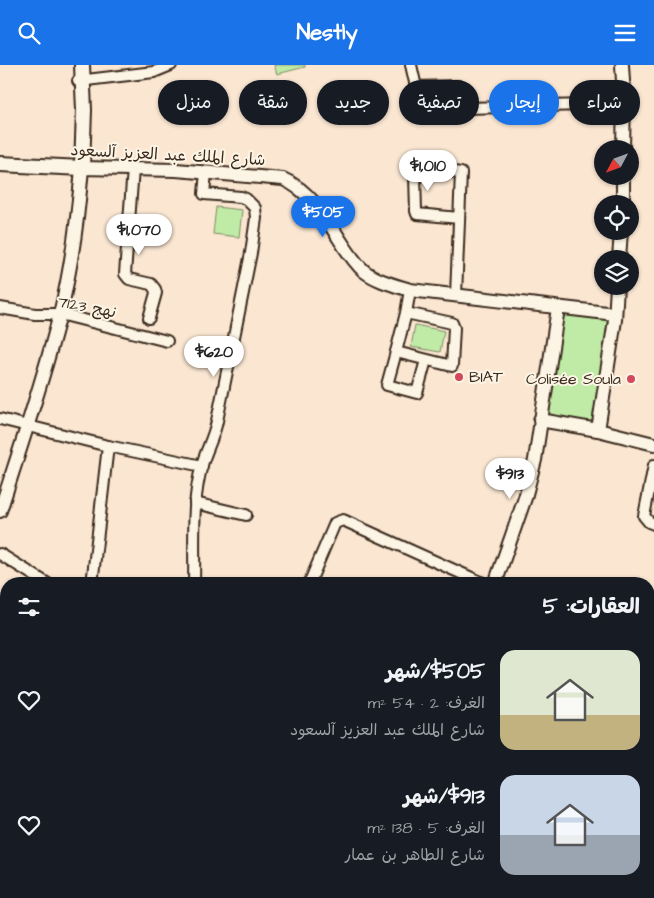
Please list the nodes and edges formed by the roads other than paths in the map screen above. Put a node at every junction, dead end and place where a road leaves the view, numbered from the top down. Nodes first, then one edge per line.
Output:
1 (76, 65) edge
2 (82, 65) edge
3 (172, 65) edge
4 (411, 65) edge
5 (622, 65) edge
6 (80, 81) junction
7 (569, 106) edge
8 (623, 140) edge
9 (0, 165) edge
10 (82, 168) junction
11 (133, 169) junction
12 (206, 172) junction
13 (459, 218) junction
14 (410, 290) junction
15 (456, 295) junction
16 (616, 295) edge
17 (0, 308) edge
18 (558, 308) junction
19 (406, 313) junction
20 (60, 314) junction
21 (615, 314) junction
22 (149, 318) dead end
23 (167, 341) dead end
24 (396, 352) junction
25 (426, 360) junction
26 (0, 419) edge
27 (540, 420) junction
28 (27, 426) junction
29 (598, 430) junction
30 (654, 444) edge
31 (108, 446) junction
32 (202, 465) junction
33 (654, 465) edge
34 (653, 477) edge
35 (195, 503) junction
36 (0, 511) edge
37 (246, 515) dead end
38 (654, 524) edge
39 (0, 554) edge
40 (37, 577) edge
41 (93, 577) edge
42 (194, 577) edge
43 (312, 577) edge
44 (469, 577) edge
45 (497, 577) edge

1 - 6 main road
2 - 6 main road
3 - 6 street
4 - 7 street
5 - 8 street
6 - 10 main road
9 - 10 main road, شارع الملك عبد العزيز آلسعود
10 - 11 street, شارع الملك عبد العزيز آلسعود
10 - 20 street
11 - 12 street, شارع الملك عبد العزيز آلسعود
11 - 22 street
12 - 14 street, شارع الملك عبد العزيز آلسعود
12 - 32 street
13 - 13 street
13 - 15 street
14 - 15 street, شارع الملك عبد العزيز آلسعود
14 - 19 street
15 - 18 street, شارع الملك عبد العزيز آلسعود
16 - 21 street
17 - 20 street, نهج 7123
18 - 21 street, شارع الملك عبد العزيز آلسعود
18 - 27 street
19 - 24 street
19 - 25 street
20 - 23 street, نهج 7123
20 - 28 street
21 - 29 street
24 - 25 street
24 - 25 street
26 - 28 street
27 - 29 street
27 - 45 street
28 - 31 street
28 - 36 street
29 - 30 street
31 - 32 street
31 - 41 street
32 - 35 street
33 - 34 street
34 - 38 street
35 - 37 street
35 - 42 street
39 - 40 street
43 - 44 street

